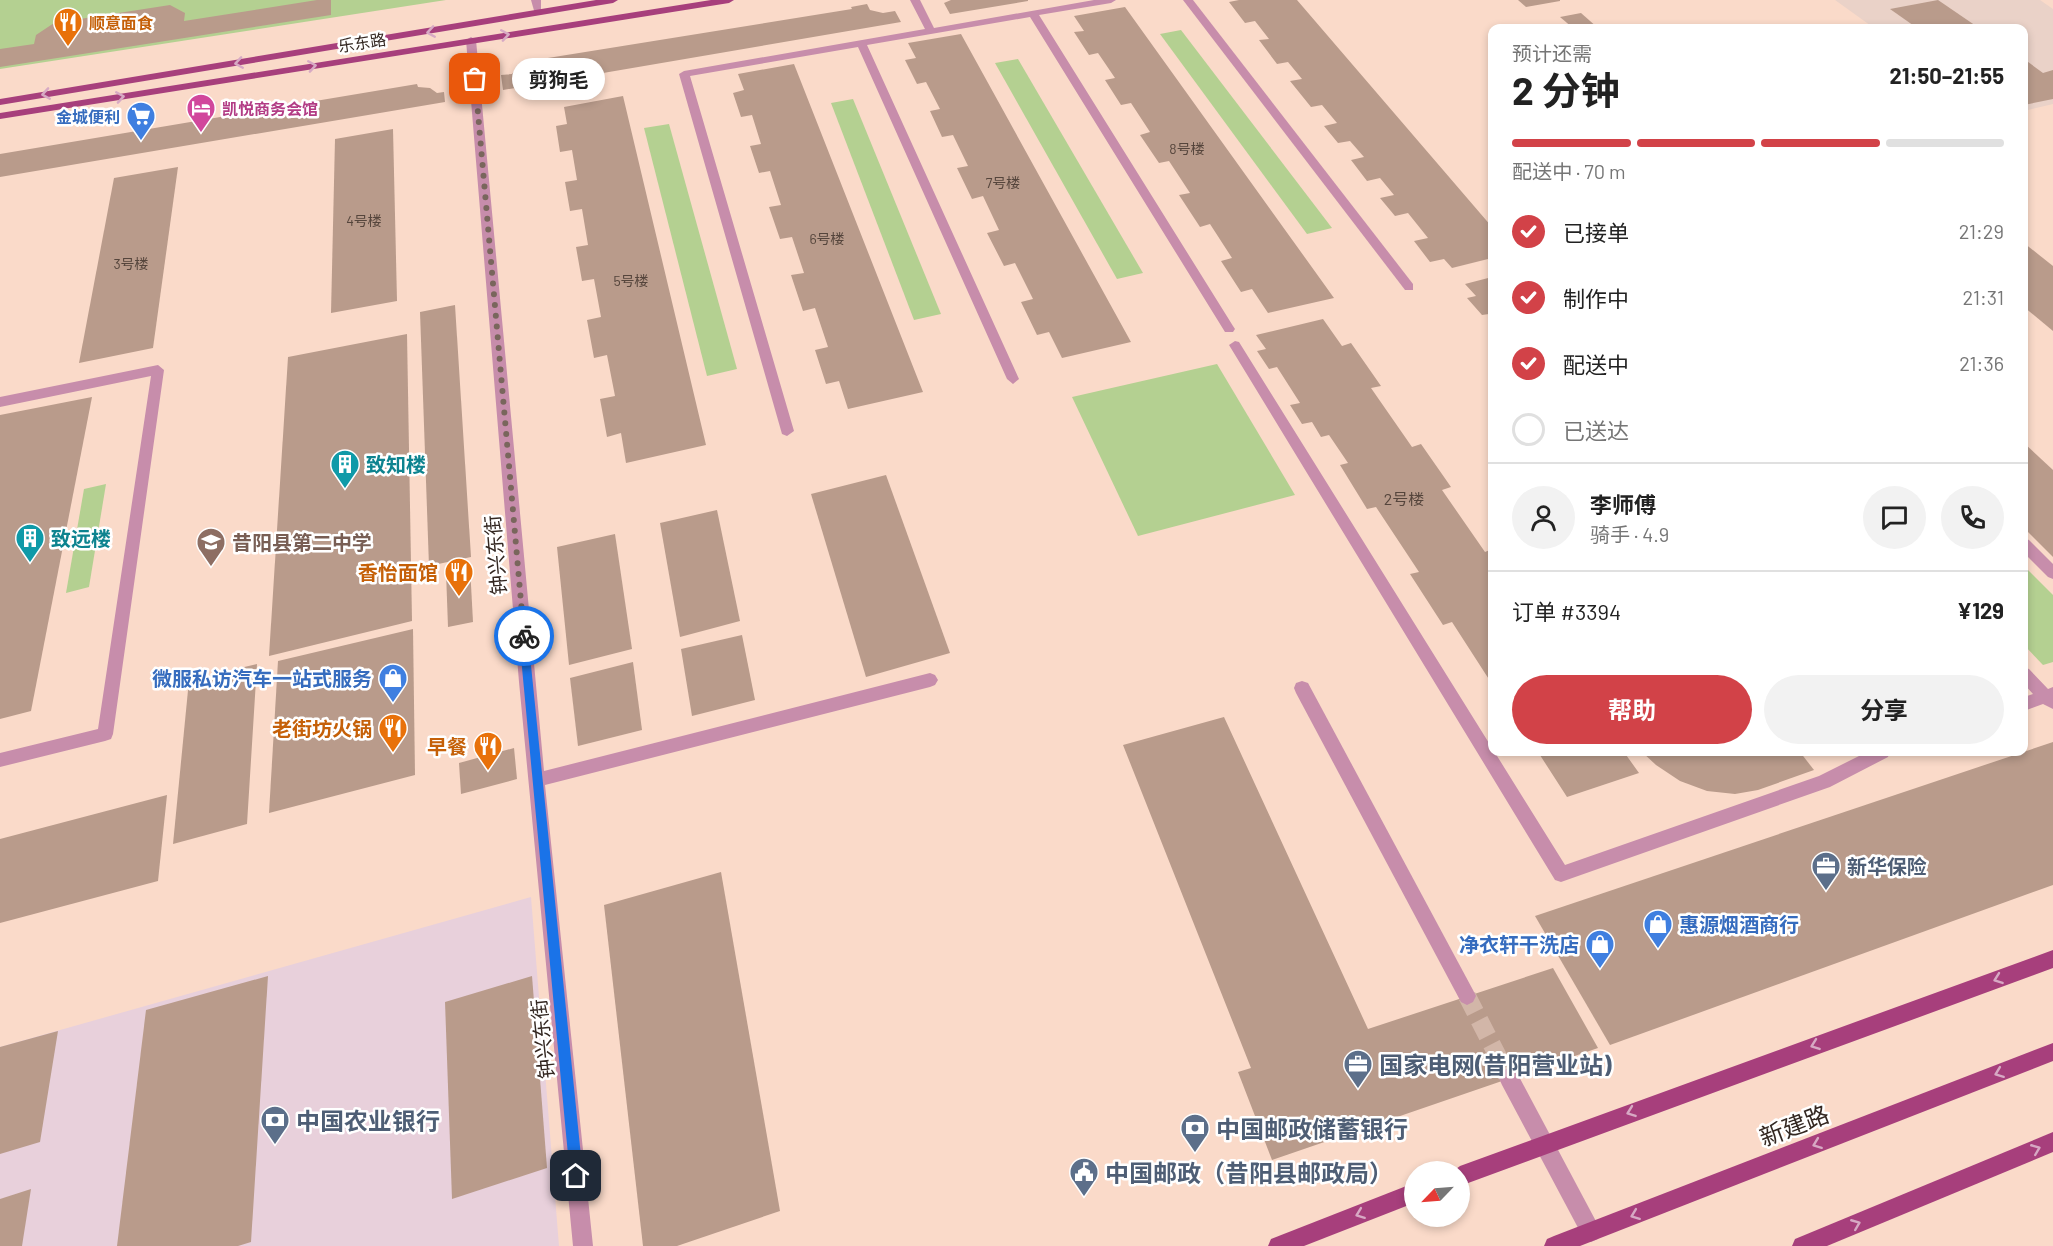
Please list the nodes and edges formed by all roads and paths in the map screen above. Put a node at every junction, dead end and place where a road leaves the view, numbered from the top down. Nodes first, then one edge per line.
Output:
1 (536, 0) edge
2 (613, 0) edge
3 (729, 0) edge
4 (915, 0) edge
5 (1111, 0) edge
6 (1188, 0) edge
7 (538, 12) junction
8 (1033, 14) junction
9 (931, 31) junction
10 (471, 40) junction
11 (862, 44) junction
12 (0, 102) edge
13 (0, 116) edge
14 (1409, 287) dead end
15 (1229, 329) dead end
16 (1235, 345) dead end
17 (1013, 379) dead end
18 (0, 402) edge
19 (787, 431) dead end
20 (2028, 548) edge
21 (2053, 573) edge
22 (2028, 678) edge
23 (930, 680) dead end
24 (1302, 688) dead end
25 (2050, 698) edge
26 (2028, 703) edge
27 (1488, 756) edge
28 (1488, 756) edge
29 (1874, 756) edge
30 (0, 760) edge
31 (538, 780) junction
32 (2053, 959) edge
33 (1467, 996) tunnel mouth
34 (2053, 1052) edge
35 (1509, 1078) tunnel mouth
36 (2053, 1142) edge
37 (1545, 1143) junction
38 (1470, 1172) edge
39 (1404, 1197) edge
40 (1591, 1232) junction
41 (583, 1246) edge
42 (1278, 1246) edge
43 (1554, 1246) edge
44 (1802, 1246) edge

1 - 7 street
2 - 7 main road, 乐东路
10 -> 3 main road, 乐东路
4 - 9 street
5 - 8 street
6 - 14 street
7 -> 12 main road, 乐东路
8 - 9 street
8 - 15 street
9 - 11 street
13 -> 10 main road, 乐东路
10 - 31 street, 钟兴东街
11 - 17 street
11 - 19 street
16 - 27 street
18 - 30 street
20 - 21 street
22 - 25 street
23 - 31 street
24 - 33 street
25 - 26 street
28 - 29 street
31 - 41 street, 钟兴东街
32 -> 37 main road
34 -> 40 main road, 新建路
35 - 37 street
44 -> 36 main road
37 - 38 main road
37 - 40 street
39 -> 42 main road
40 - 43 main road, 新建路

